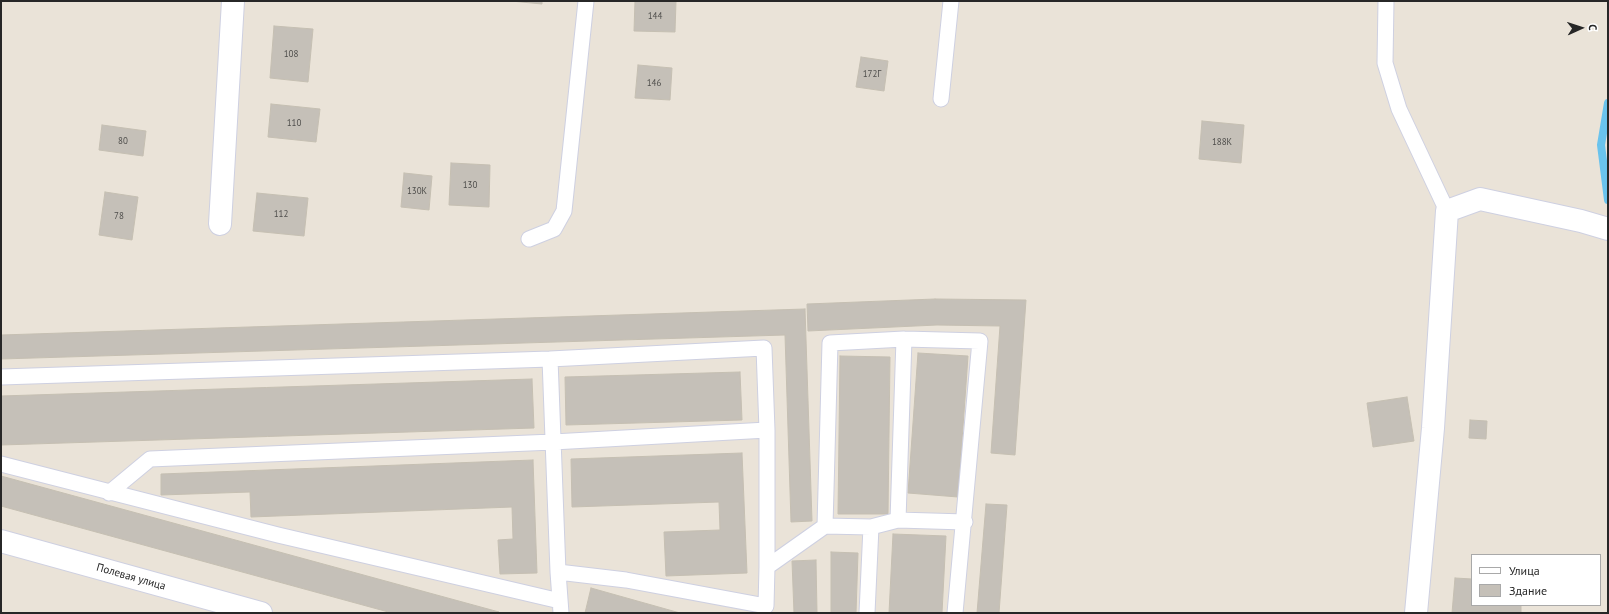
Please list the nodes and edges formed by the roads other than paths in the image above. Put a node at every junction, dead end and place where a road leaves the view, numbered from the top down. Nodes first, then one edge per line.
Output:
1 (233, 1) edge
2 (586, 1) edge
3 (950, 1) edge
4 (1386, 1) edge
5 (941, 99) dead end
6 (1447, 211) junction
7 (220, 224) dead end
8 (1608, 229) edge
9 (529, 239) dead end
10 (904, 339) junction
11 (550, 359) junction
12 (1, 377) edge
13 (767, 430) junction
14 (553, 442) junction
15 (1, 464) edge
16 (109, 493) junction
17 (898, 520) junction
18 (965, 522) junction
19 (825, 526) junction
20 (871, 527) junction
21 (1, 540) edge
22 (767, 567) junction
23 (558, 572) junction
24 (561, 607) edge
25 (261, 613) edge
26 (867, 613) edge
27 (956, 613) edge
28 (1416, 613) edge

1 - 7 street
2 - 9 lane
3 - 5 lane
4 - 6 lane
6 - 8 street
6 - 28 street
10 - 17 lane
10 - 18 lane
10 - 19 lane
11 - 12 lane
11 - 13 lane
11 - 14 lane
13 - 14 lane
13 - 22 lane
14 - 16 lane
14 - 23 lane
15 - 16 lane
16 - 24 lane
17 - 18 lane
17 - 20 lane
18 - 27 lane
19 - 20 lane
19 - 22 lane
20 - 26 lane
21 - 25 street, Полевая улица
22 - 23 lane
23 - 24 lane

